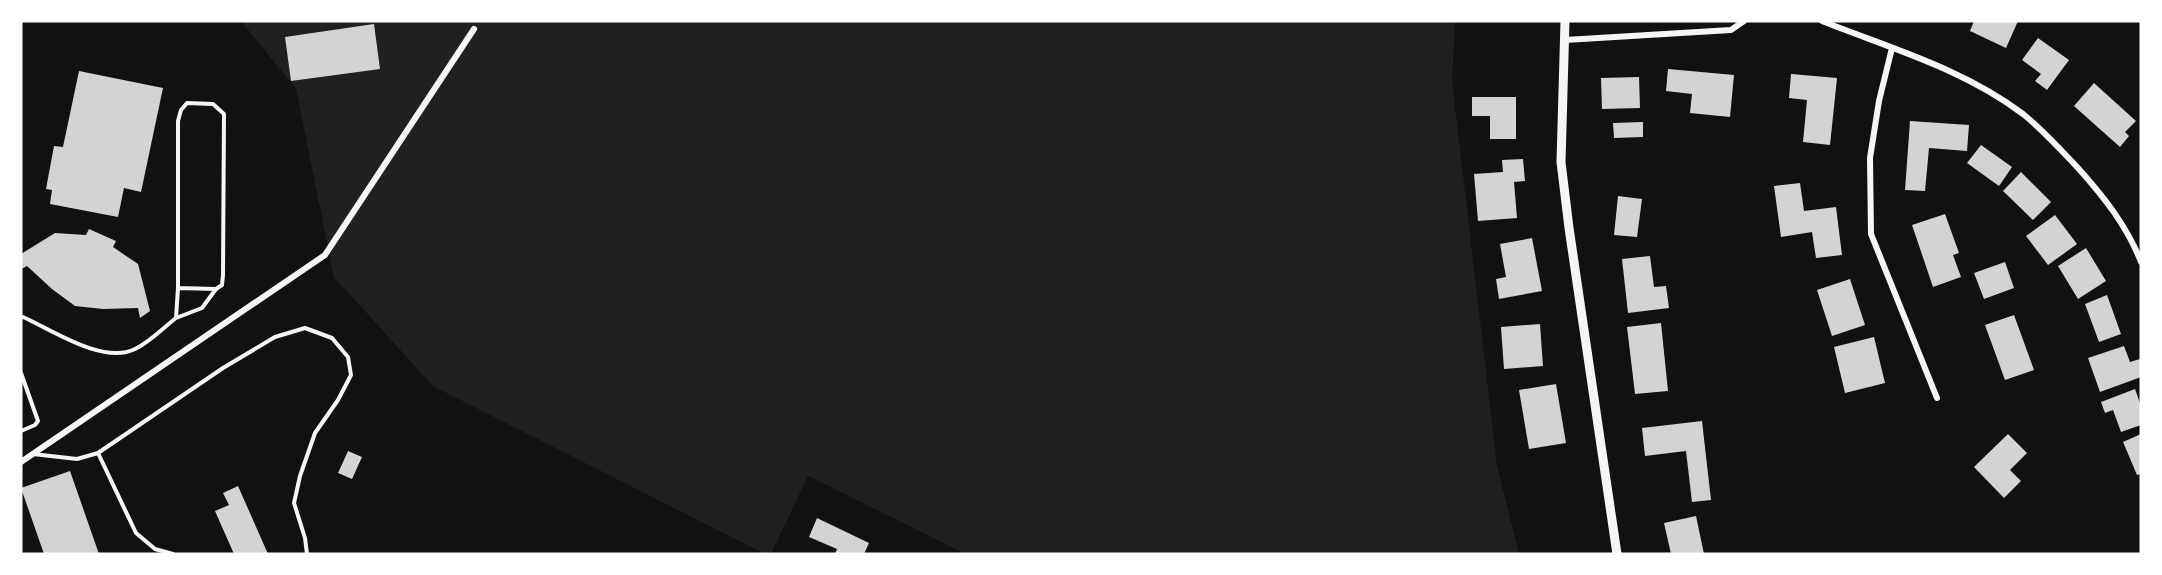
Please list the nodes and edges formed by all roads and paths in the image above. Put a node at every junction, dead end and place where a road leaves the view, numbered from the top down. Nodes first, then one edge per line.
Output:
1 (1565, 21) edge
2 (1744, 21) edge
3 (1822, 21) edge
4 (474, 29) dead end
5 (1565, 40) junction
6 (1892, 48) junction
7 (2141, 262) edge
8 (178, 288) junction
9 (216, 289) junction
10 (21, 318) edge
11 (176, 318) junction
12 (21, 373) edge
13 (1937, 398) dead end
14 (21, 431) edge
15 (98, 453) junction
16 (32, 454) junction
17 (21, 462) edge
18 (172, 554) edge
19 (307, 554) edge
20 (1617, 554) edge

1 - 5 street
2 - 5 street
3 - 6 street
4 - 16 street
5 - 20 street
6 - 7 street
6 - 13 street
8 - 9 lane
8 - 9 lane
8 - 11 lane
9 - 11 lane
10 - 11 lane
12 - 14 lane
15 - 16 lane
15 - 18 lane
15 - 19 lane
16 - 17 street

